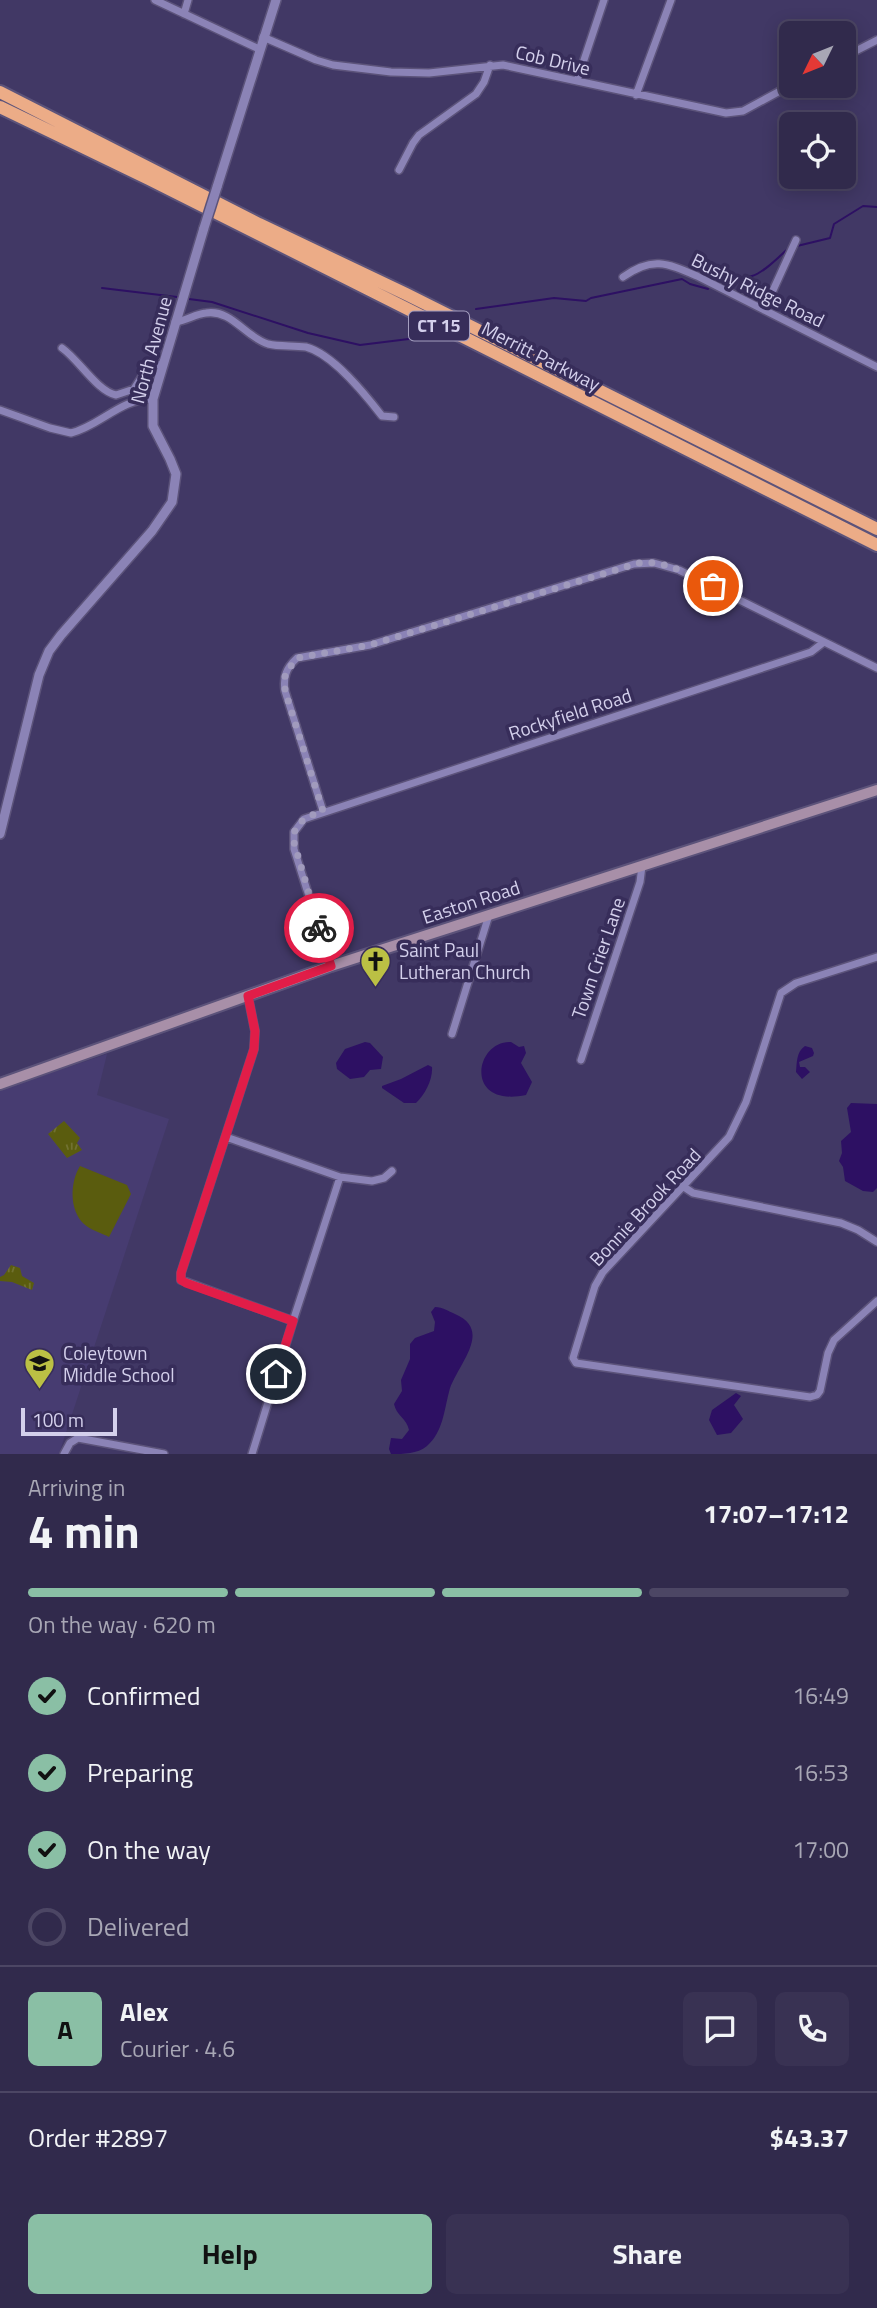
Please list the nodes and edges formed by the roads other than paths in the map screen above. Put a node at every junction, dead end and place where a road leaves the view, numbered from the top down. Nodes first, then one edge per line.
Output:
1 (155, 0) edge
2 (188, 0) edge
3 (276, 0) edge
4 (604, 0) edge
5 (671, 0) edge
6 (184, 14) junction
7 (263, 37) junction
8 (877, 40) edge
9 (260, 50) junction
10 (856, 51) edge
11 (490, 65) junction
12 (578, 82) junction
13 (0, 92) edge
14 (779, 92) edge
15 (636, 95) junction
16 (0, 107) edge
17 (399, 170) dead end
18 (795, 241) dead end
19 (623, 277) dead end
20 (764, 310) junction
21 (175, 322) junction
22 (62, 348) dead end
23 (162, 365) junction
24 (877, 367) edge
25 (153, 399) junction
26 (0, 410) edge
27 (394, 417) dead end
28 (877, 529) edge
29 (877, 545) edge
30 (824, 642) junction
31 (877, 668) edge
32 (877, 790) edge
33 (323, 811) junction
34 (0, 833) edge
35 (642, 866) junction
36 (489, 915) junction
37 (877, 957) edge
38 (331, 966) junction
39 (248, 996) junction
40 (452, 1034) dead end
41 (582, 1058) dead end
42 (0, 1084) edge
43 (226, 1137) junction
44 (392, 1171) dead end
45 (340, 1177) junction
46 (684, 1187) junction
47 (877, 1242) edge
48 (877, 1301) edge
49 (293, 1321) junction
50 (64, 1454) edge
51 (164, 1454) edge
52 (252, 1454) edge

1 - 6 street
2 - 6 street
3 - 7 street, North Avenue
4 - 12 street
5 - 15 street
6 - 9 street
7 - 9 street, North Avenue
7 - 11 street, Cob Drive
8 - 10 street
9 - 21 street, North Avenue, bridge
11 - 12 street, Cob Drive
11 - 17 street
12 - 15 street, Cob Drive
13 - 28 highway, Merritt Parkway / CT 15
14 - 15 street, Cob Drive
16 - 29 highway, Merritt Parkway / CT 15
18 - 20 street
19 - 20 street, Bushy Ridge Road
20 - 24 street, Bushy Ridge Road
21 - 23 street, North Avenue
21 - 27 street
22 - 23 street
23 - 25 street, North Avenue
25 - 26 street
25 - 34 street, North Avenue
30 - 31 street
30 - 33 street, Rockyfield Road
30 - 33 street
32 - 35 main road, Easton Road
33 - 38 street, Rockyfield Road
35 - 36 main road, Easton Road
35 - 41 street, Town Crier Lane
36 - 38 main road, Easton Road
36 - 40 street
37 - 46 street, Bonnie Brook Road
38 - 39 main road, Easton Road
39 - 42 main road, Easton Road
39 - 43 street
43 - 45 street
43 - 49 street
44 - 45 street
45 - 49 street
46 - 47 street
46 - 48 street, Bonnie Brook Road
49 - 52 street
50 - 51 street

